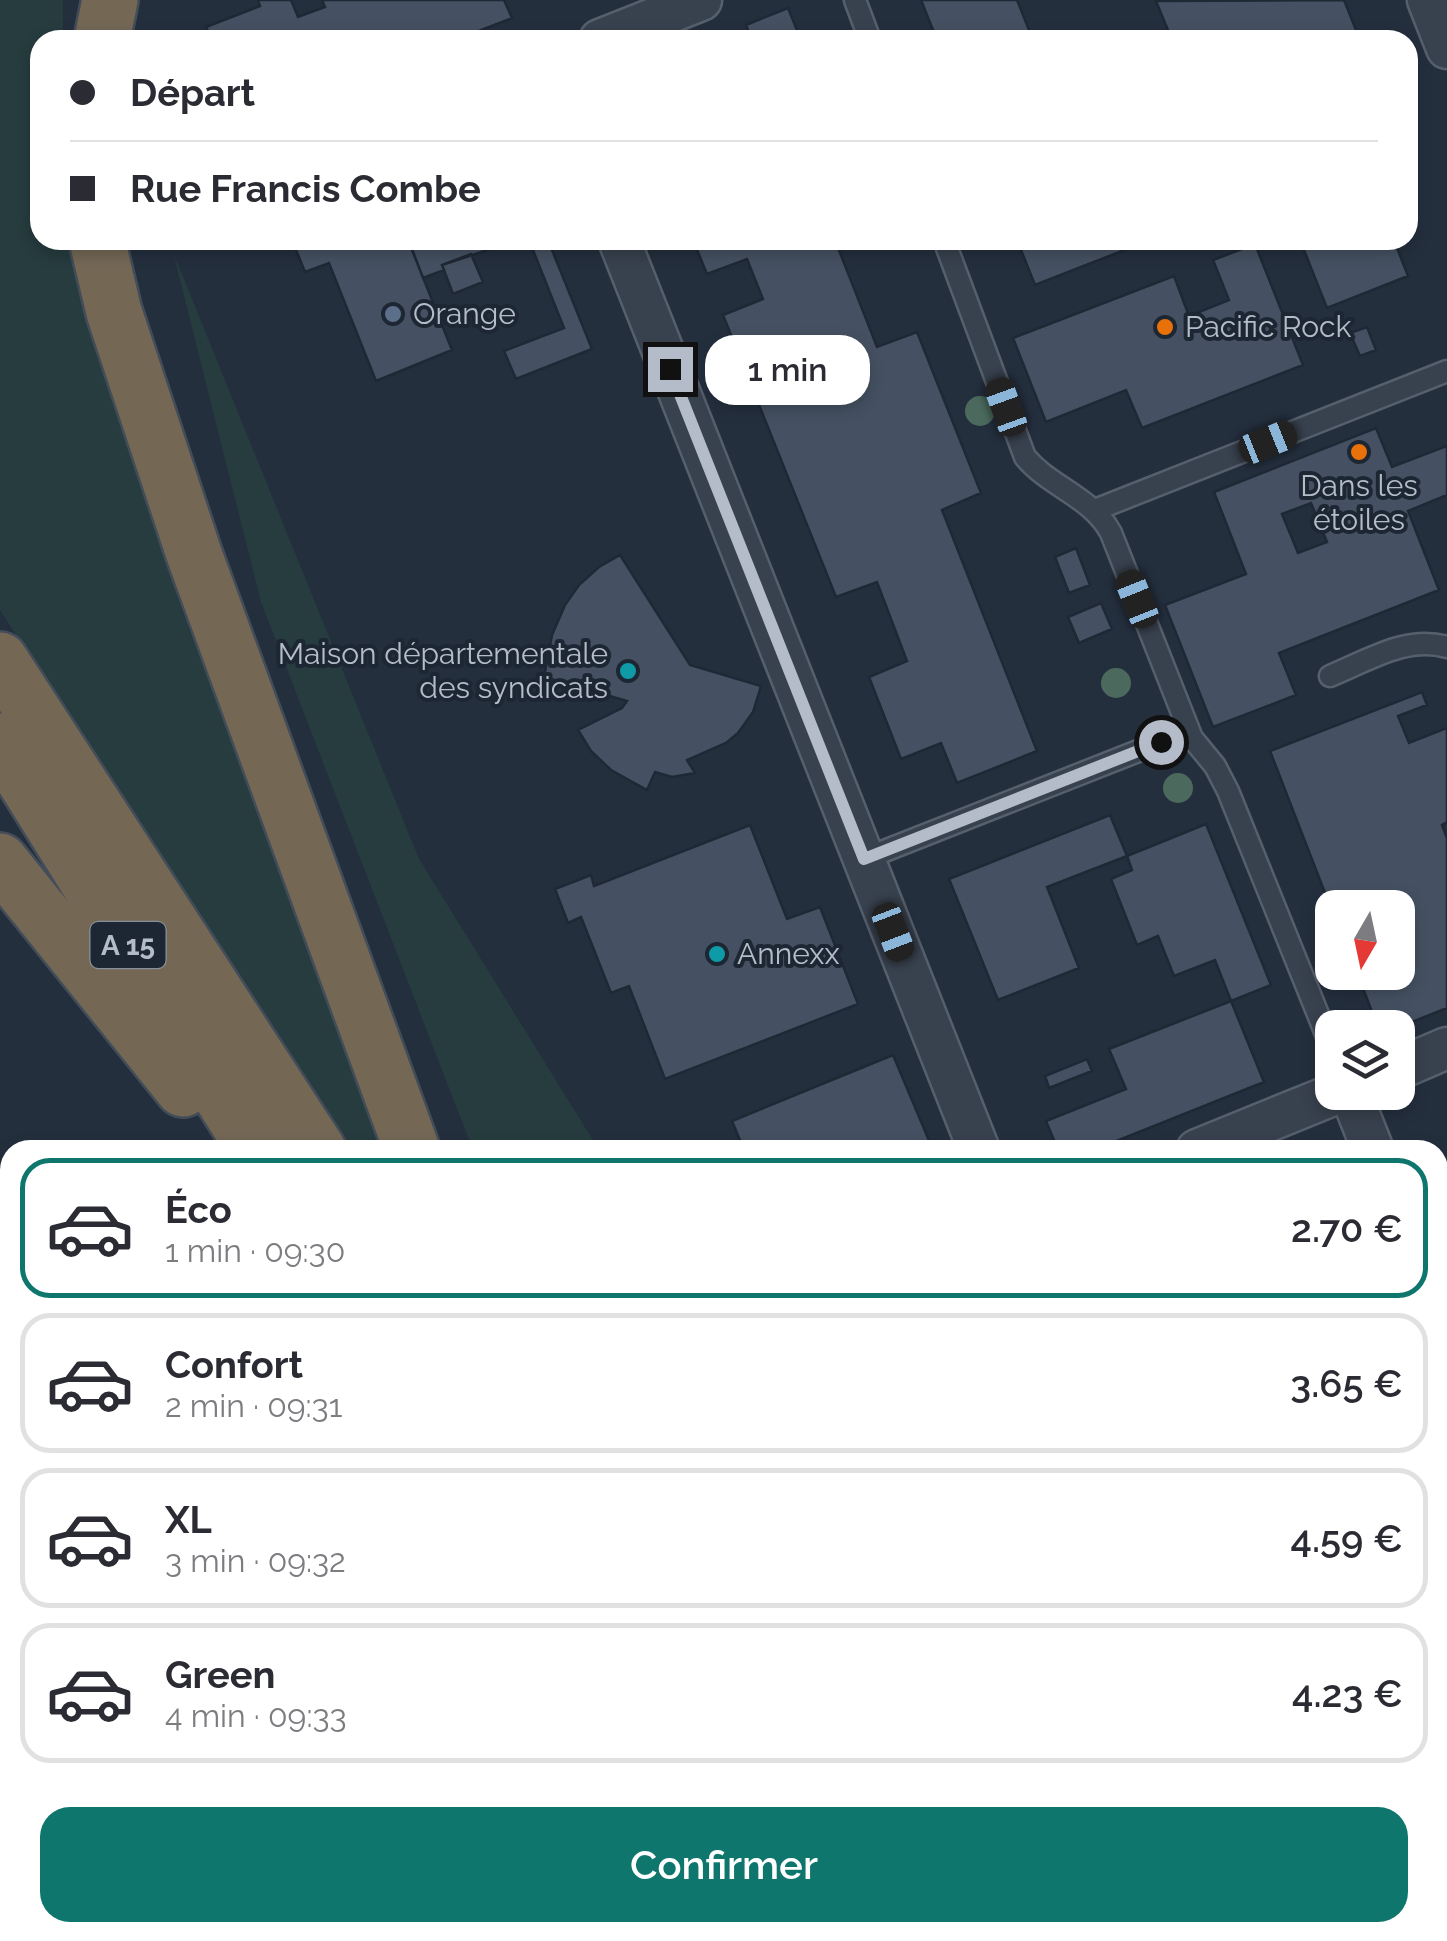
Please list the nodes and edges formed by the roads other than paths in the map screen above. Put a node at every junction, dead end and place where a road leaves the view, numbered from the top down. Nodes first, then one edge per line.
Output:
1 (81, 0) edge
2 (110, 0) edge
3 (701, 0) edge
4 (855, 0) edge
5 (1428, 0) edge
6 (79, 30) edge
7 (104, 30) edge
8 (625, 30) edge
9 (866, 30) edge
10 (1447, 48) edge
11 (99, 250) edge
12 (623, 250) edge
13 (948, 250) edge
14 (1447, 371) edge
15 (1095, 510) junction
16 (1447, 646) edge
17 (0, 660) edge
18 (1330, 676) dead end
19 (1189, 731) junction
20 (0, 741) edge
21 (864, 859) junction
22 (0, 861) edge
23 (1316, 1010) edge
24 (1447, 1048) edge
25 (1415, 1062) edge
26 (1315, 1102) edge
27 (1357, 1110) edge
28 (232, 1140) edge
29 (249, 1140) edge
30 (312, 1140) edge
31 (408, 1140) edge
32 (974, 1140) edge
33 (1222, 1140) edge
34 (1369, 1140) edge

1 - 6 highway
2 - 7 highway
3 - 8 street
4 - 9 lane
5 - 10 street
11 - 31 highway
12 - 21 street
13 - 15 lane
14 - 15 lane
15 - 19 lane
16 - 18 lane
17 - 30 highway, A 15
19 - 21 lane
19 - 23 lane
20 - 29 highway, A 15
21 - 32 street
22 - 28 highway
24 - 25 street
26 - 33 street
27 - 34 street

